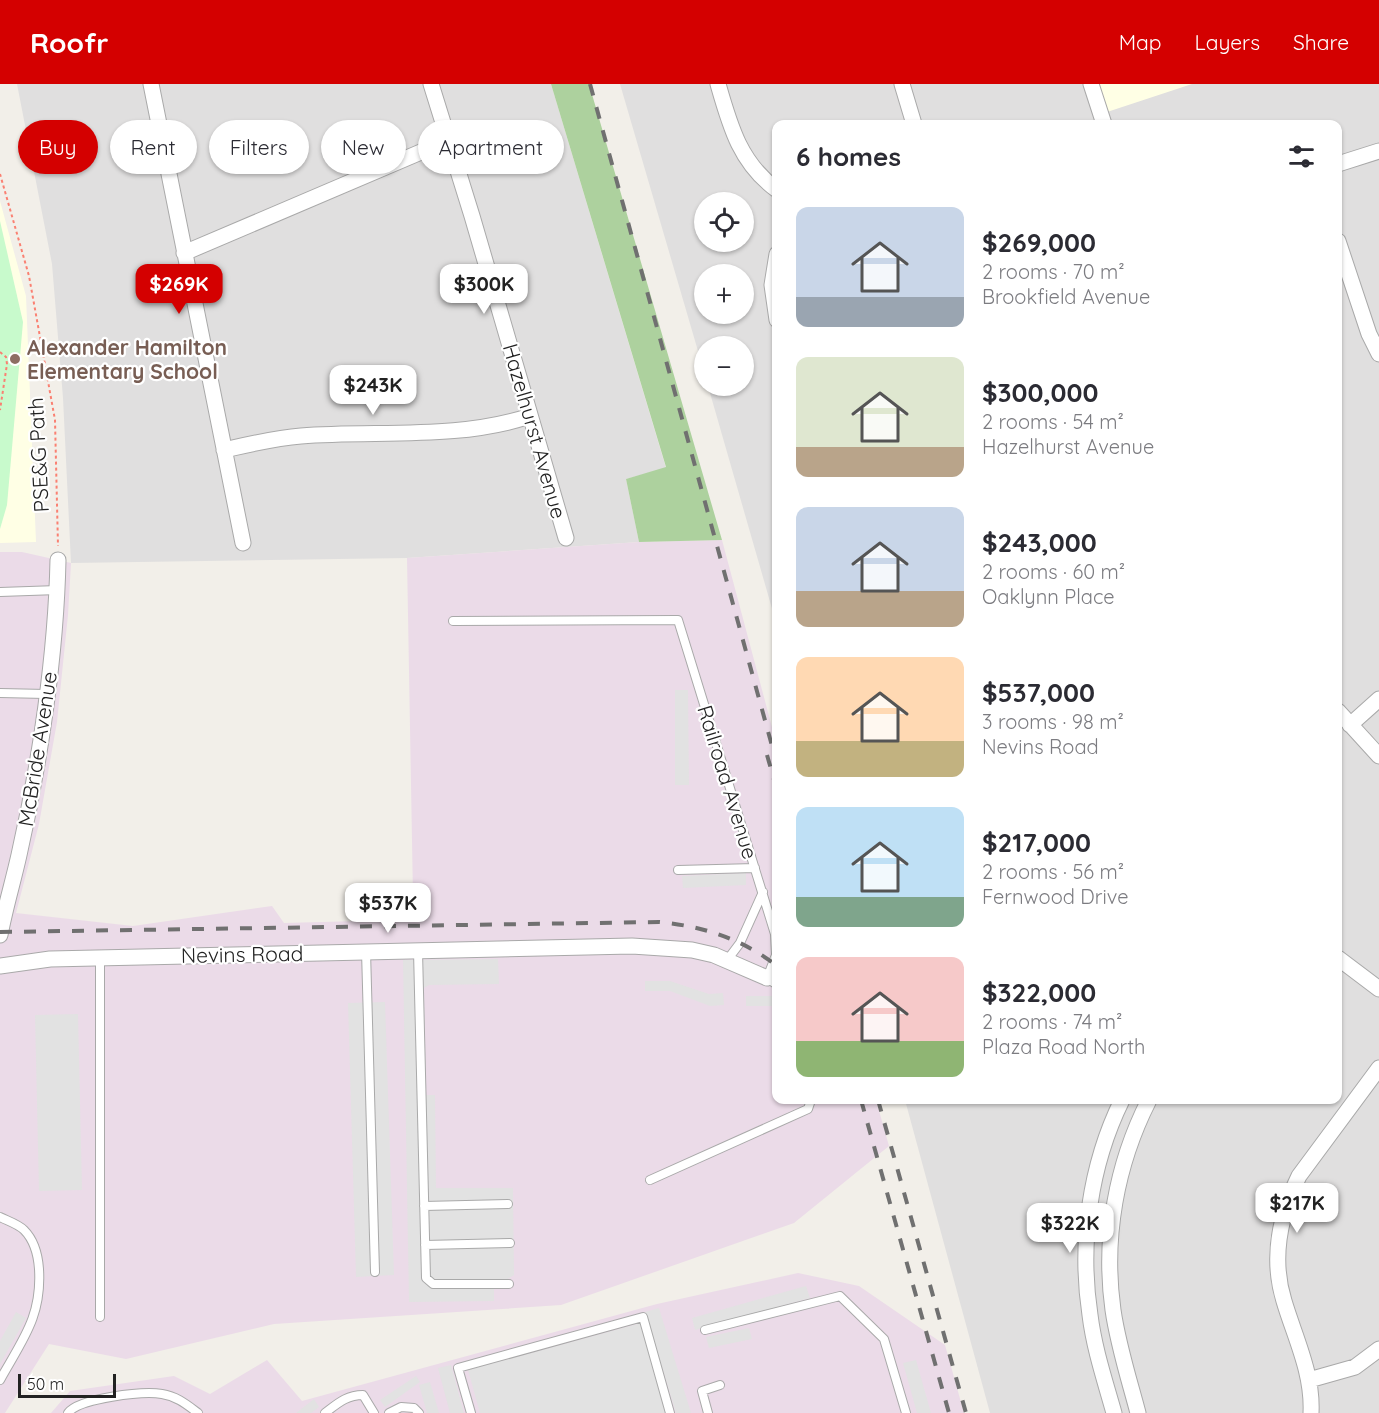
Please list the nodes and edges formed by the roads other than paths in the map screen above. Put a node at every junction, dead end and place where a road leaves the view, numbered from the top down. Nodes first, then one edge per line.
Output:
1 (151, 84) edge
2 (430, 84) edge
3 (718, 84) edge
4 (902, 84) edge
5 (1091, 84) edge
6 (442, 120) edge
7 (913, 120) edge
8 (1103, 120) edge
9 (1379, 151) edge
10 (418, 153) edge
11 (1342, 163) edge
12 (459, 174) edge
13 (772, 185) edge
14 (184, 253) junction
15 (1342, 253) edge
16 (1379, 354) edge
17 (530, 416) junction
18 (224, 450) junction
19 (566, 538) dead end
20 (243, 543) dead end
21 (58, 560) road end
22 (58, 590) junction
23 (0, 592) edge
24 (453, 621) dead end
25 (0, 693) edge
26 (46, 694) junction
27 (1379, 699) edge
28 (1342, 716) edge
29 (1350, 725) junction
30 (1379, 756) edge
31 (755, 868) junction
32 (678, 870) dead end
33 (763, 892) junction
34 (2, 916) edge
35 (772, 926) edge
36 (0, 935) edge
37 (417, 949) junction
38 (366, 951) junction
39 (100, 957) junction
40 (728, 959) junction
41 (1342, 961) edge
42 (0, 966) edge
43 (772, 982) edge
44 (1379, 989) edge
45 (1379, 1068) edge
46 (810, 1104) edge
47 (1120, 1104) edge
48 (1147, 1104) edge
49 (650, 1180) dead end
50 (508, 1204) dead end
51 (424, 1206) junction
52 (0, 1216) edge
53 (1089, 1217) junction
54 (1112, 1218) junction
55 (510, 1243) dead end
56 (425, 1245) junction
57 (375, 1272) dead end
58 (509, 1284) dead end
59 (100, 1317) dead end
60 (705, 1330) dead end
61 (1379, 1349) edge
62 (0, 1380) edge
63 (1310, 1380) junction
64 (720, 1385) dead end
65 (68, 1413) edge
66 (198, 1413) edge
67 (325, 1413) edge
68 (374, 1413) edge
69 (389, 1413) edge
70 (419, 1413) edge
71 (471, 1413) edge
72 (670, 1413) edge
73 (708, 1413) edge
74 (906, 1413) edge
75 (1114, 1413) edge
76 (1138, 1413) edge
77 (1311, 1413) edge

1 - 14 street
2 - 6 street, Hazelhurst Avenue
3 - 13 street
4 - 7 street
5 - 8 street
9 - 11 street
10 - 14 street
12 - 17 street, Hazelhurst Avenue
14 - 18 street
15 - 16 street
17 - 18 street
17 - 19 street, Hazelhurst Avenue
18 - 20 street
21 - 22 street, McBride Avenue
22 - 23 lane
22 - 26 street, McBride Avenue
24 - 31 lane, Railroad Avenue
25 - 26 lane
26 - 34 street, McBride Avenue
27 - 29 street
28 - 29 street
29 - 30 street
31 - 32 lane
31 - 33 lane, Railroad Avenue
33 - 35 lane, Railroad Avenue
33 - 40 lane
34 - 36 street, McBride Avenue
37 - 38 street, Nevins Road
37 - 40 street, Nevins Road
37 - 51 lane
38 - 39 street, Nevins Road
38 - 57 lane
39 - 42 street, Nevins Road
39 - 59 lane
40 - 43 street, Nevins Road
41 - 44 street
45 - 63 street
46 - 49 lane
47 - 53 street
48 - 54 street
50 - 51 lane
51 - 56 lane
52 - 62 lane
53 - 54 street
53 - 75 street
54 - 76 street
55 - 56 lane
56 - 58 lane
60 - 74 lane
61 - 63 street
63 - 77 street
64 - 73 lane
65 - 66 lane
67 - 68 lane
69 - 70 lane
71 - 72 lane

